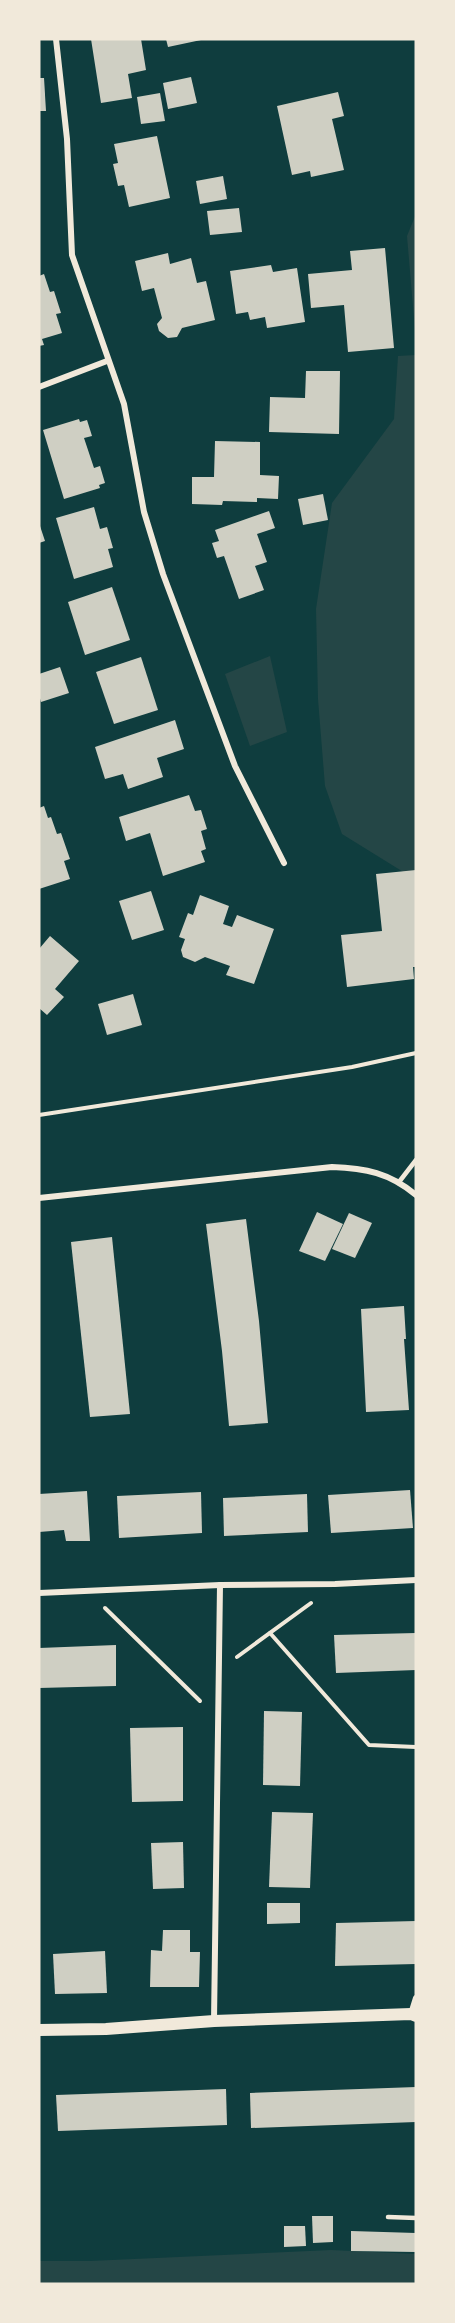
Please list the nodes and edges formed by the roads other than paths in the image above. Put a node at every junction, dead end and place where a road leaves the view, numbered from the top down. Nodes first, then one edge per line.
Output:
1 (56, 39) edge
2 (108, 361) junction
3 (39, 387) edge
4 (284, 863) dead end
5 (416, 1160) edge
6 (399, 1182) junction
7 (416, 1195) edge
8 (39, 1198) edge
9 (416, 1580) edge
10 (220, 1585) junction
11 (39, 1593) edge
12 (416, 1998) edge
13 (413, 2015) edge
14 (214, 2020) junction
15 (39, 2031) edge
16 (388, 2217) dead end
17 (416, 2218) edge

1 - 2 street
2 - 3 street
2 - 4 street
5 - 6 lane
6 - 7 street
6 - 8 street
9 - 10 street
10 - 11 street
10 - 14 street
12 - 13 street
13 - 14 main road
14 - 15 main road
16 - 17 lane

